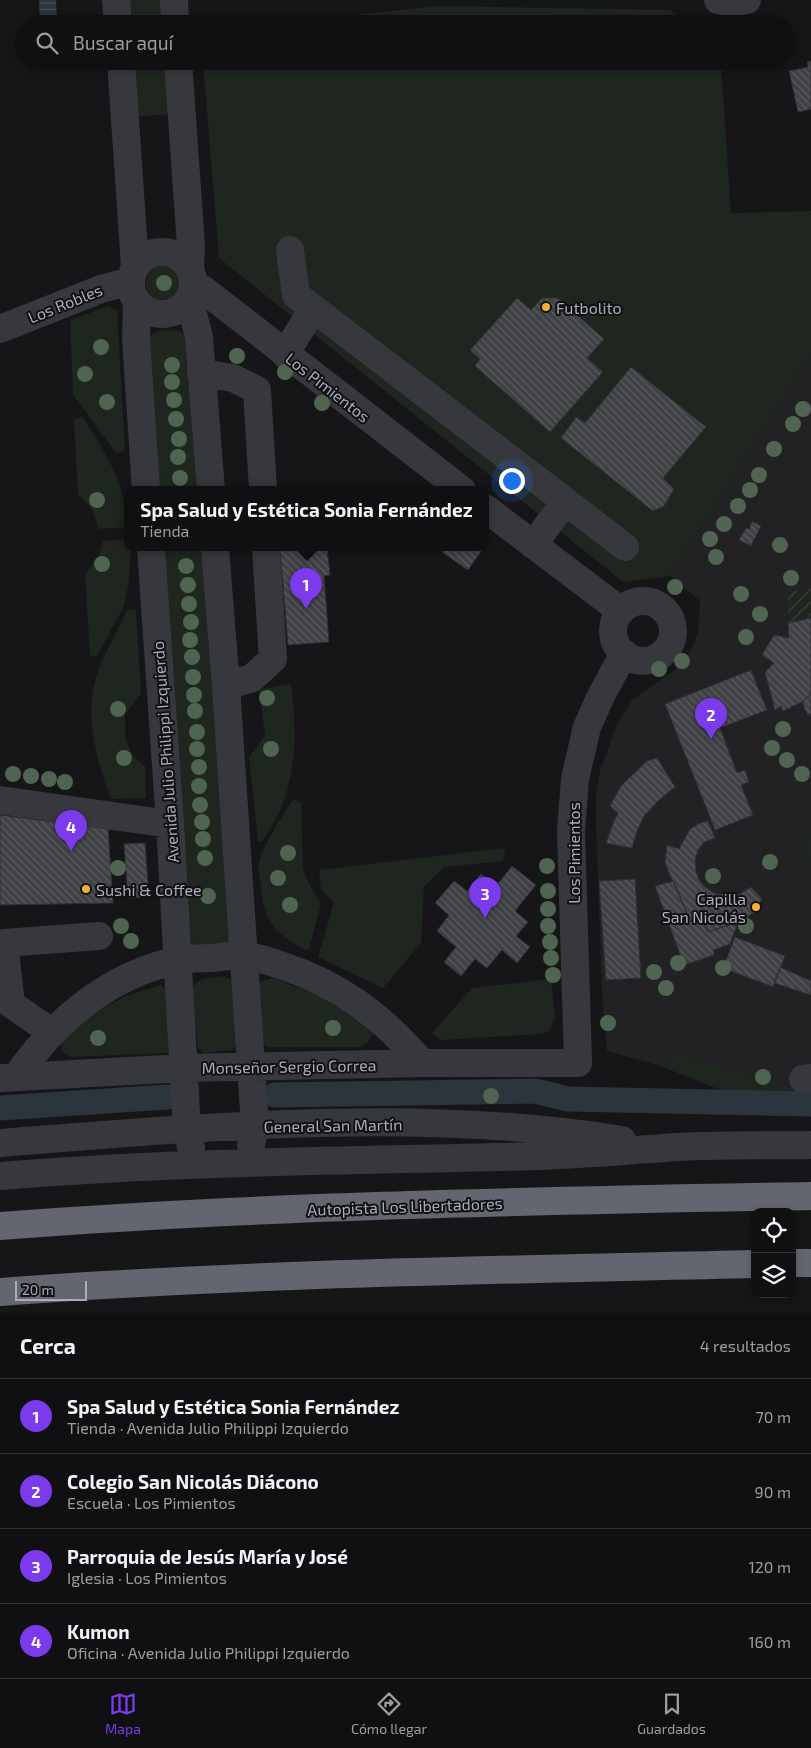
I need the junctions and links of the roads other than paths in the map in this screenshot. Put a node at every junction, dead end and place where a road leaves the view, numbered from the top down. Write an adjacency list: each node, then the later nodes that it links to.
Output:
1 (116, 0): 5 (street)
2 (174, 0): 6 (street)
3 (718, 0): 4 (street)
4 (746, 0)
5 (117, 15)
6 (175, 15)
7 (121, 70): 10 (street)
8 (179, 70): 11 (street)
9 (290, 250): 12 (street)
10 (134, 283): 11 (street); 11 (street); 13 (street, Los Robles); 16 (street)
11 (191, 284): 14 (street, Los Pimientos); 15 (street)
12 (313, 309): 14 (street); 20 (street)
13 (0, 329)
14 (285, 354): 19 (street, Los Pimientos)
15 (201, 372): 17 (street); 18 (street)
16 (146, 486)
17 (210, 486)
18 (263, 486)
19 (457, 486)
20 (565, 502): 22 (street); 23 (street)
21 (489, 511): 22 (street)
22 (532, 545): 27 (street)
23 (625, 548)
24 (150, 551): 31 (street, Avenida Julio Philippi Izquierdo)
25 (215, 551): 29 (street)
26 (266, 551): 29 (street)
27 (620, 611): 28 (street); 28 (street)
28 (624, 653): 38 (street, Los Pimientos)
29 (226, 686): 34 (street)
30 (0, 800): 31 (street)
31 (170, 824): 35 (street, Avenida Julio Philippi Izquierdo)
32 (99, 936): 33 (street)
33 (2, 942): 36 (street)
34 (244, 956): 35 (street); 37 (street); 39 (street)
35 (178, 960): 36 (street); 40 (street, Avenida Julio Philippi Izquierdo)
36 (51, 1032): 41 (street)
37 (422, 1063): 38 (street, Monseñor Sergio Correa); 39 (street, Monseñor Sergio Correa)
38 (578, 1064)
39 (251, 1066): 40 (street, Monseñor Sergio Correa); 42 (street)
40 (184, 1068): 41 (street, Monseñor Sergio Correa); 43 (street, Avenida Julio Philippi Izquierdo)
41 (8, 1078)
42 (255, 1126): 43 (street, General San Martín); 46 (street, General San Martín); 47 (street)
43 (186, 1130): 44 (street, General San Martín); 48 (street, Avenida Julio Philippi Izquierdo)
44 (0, 1143)
45 (811, 1145): 46 (street, General San Martín)
46 (665, 1148): 47 (street, General San Martín)
47 (248, 1162): 48 (street, General San Martín)
48 (196, 1164): 49 (street, General San Martín)
49 (0, 1176)
50 (811, 1196): 51 (highway, Autopista Los Libertadores)
51 (0, 1226)
52 (796, 1263): 53 (highway)
53 (811, 1263)
54 (751, 1264): 55 (highway)
55 (0, 1292)

